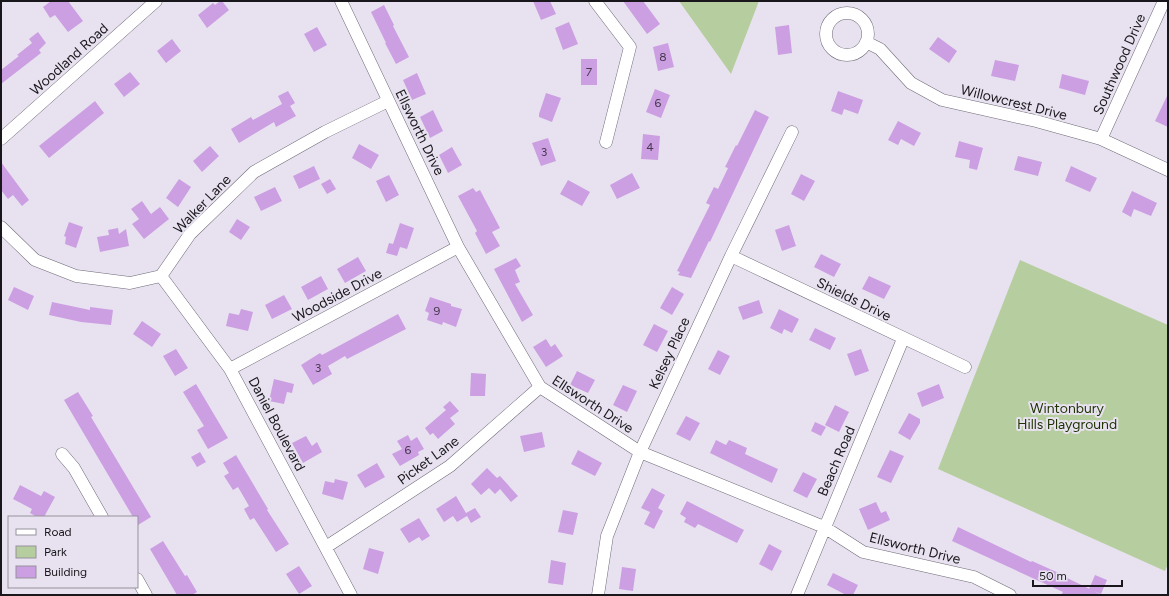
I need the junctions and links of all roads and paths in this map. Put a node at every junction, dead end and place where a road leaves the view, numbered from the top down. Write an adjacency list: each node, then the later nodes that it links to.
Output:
1 (156, 1): 8 (street, Woodland Road)
2 (340, 1): 6 (street, Ellsworth Drive)
3 (595, 1): 10 (street)
4 (1164, 1): 9 (street, Southwood Drive)
5 (866, 42): 9 (street, Willowcrest Drive)
6 (388, 101): 13 (street, Ellsworth Drive); 15 (street, Walker Lane)
7 (792, 132): 14 (street, Kelsey Place)
8 (1, 139)
9 (1101, 139): 11 (street, Willowcrest Drive)
10 (606, 142)
11 (1168, 170)
12 (1, 227): 15 (street)
13 (458, 247): 18 (street, Woodside Drive); 19 (street, Ellsworth Drive)
14 (731, 256): 16 (street, Shields Drive); 20 (street, Kelsey Place)
15 (161, 276): 18 (street, Daniel Boulevard)
16 (903, 339): 17 (street, Shields Drive); 23 (street, Beach Road)
17 (965, 367)
18 (230, 370): 24 (street, Daniel Boulevard)
19 (540, 387): 20 (street, Ellsworth Drive); 24 (street, Picket Lane)
20 (640, 452): 23 (street, Ellsworth Drive); 28 (street, Kelsey Place)
21 (62, 454): 22 (street)
22 (101, 516)
23 (824, 528): 29 (street, Beach Road); 30 (street, Ellsworth Drive)
24 (326, 547): 27 (street, Daniel Boulevard)
25 (138, 581): 26 (street)
26 (146, 595)
27 (351, 595)
28 (598, 595)
29 (797, 595)
30 (1010, 595)

